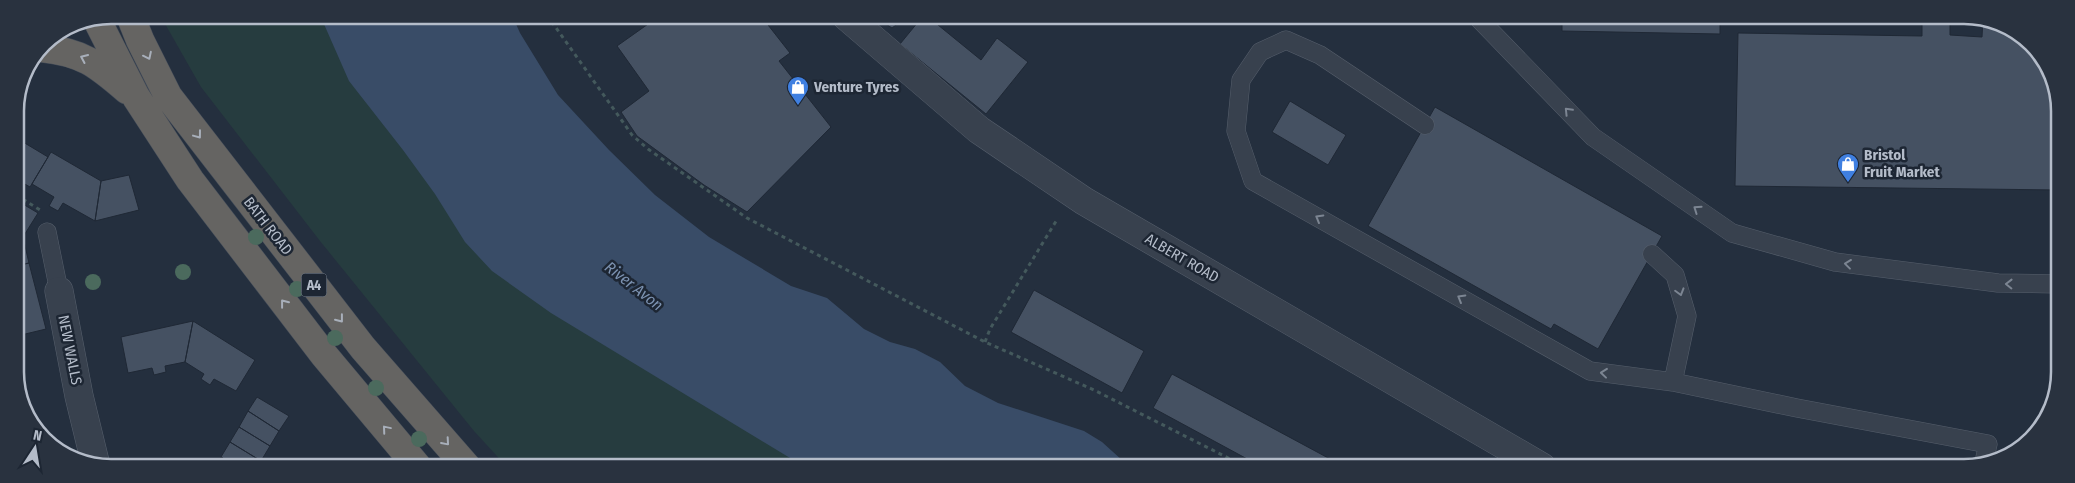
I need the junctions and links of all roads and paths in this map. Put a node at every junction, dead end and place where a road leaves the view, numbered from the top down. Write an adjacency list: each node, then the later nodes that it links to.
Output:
1 (99, 24): 7 (highway, A4)
2 (134, 24): 19 (highway, BATH ROAD / A4, one-way to 19)
3 (553, 24): 14 (path)
4 (855, 24): 9 (street, ALBERT ROAD)
5 (1484, 24): 12 (lane, one-way to 5)
6 (50, 49): 7 (highway, one-way to 6)
7 (136, 98): 18 (highway, A4, one-way to 7)
8 (1425, 125): 15 (lane, one-way to 8)
9 (1071, 192): 14 (path); 21 (street, ALBERT ROAD)
10 (47, 232): 13 (lane, NEW WALLS)
11 (1652, 254): 15 (lane, one-way to 15)
12 (2051, 284)
13 (59, 291): 17 (street, NEW WALLS)
14 (985, 342): 20 (path)
15 (1673, 382): 16 (lane)
16 (1985, 456)
17 (94, 458)
18 (411, 459)
19 (461, 459)
20 (1230, 459)
21 (1527, 459)

